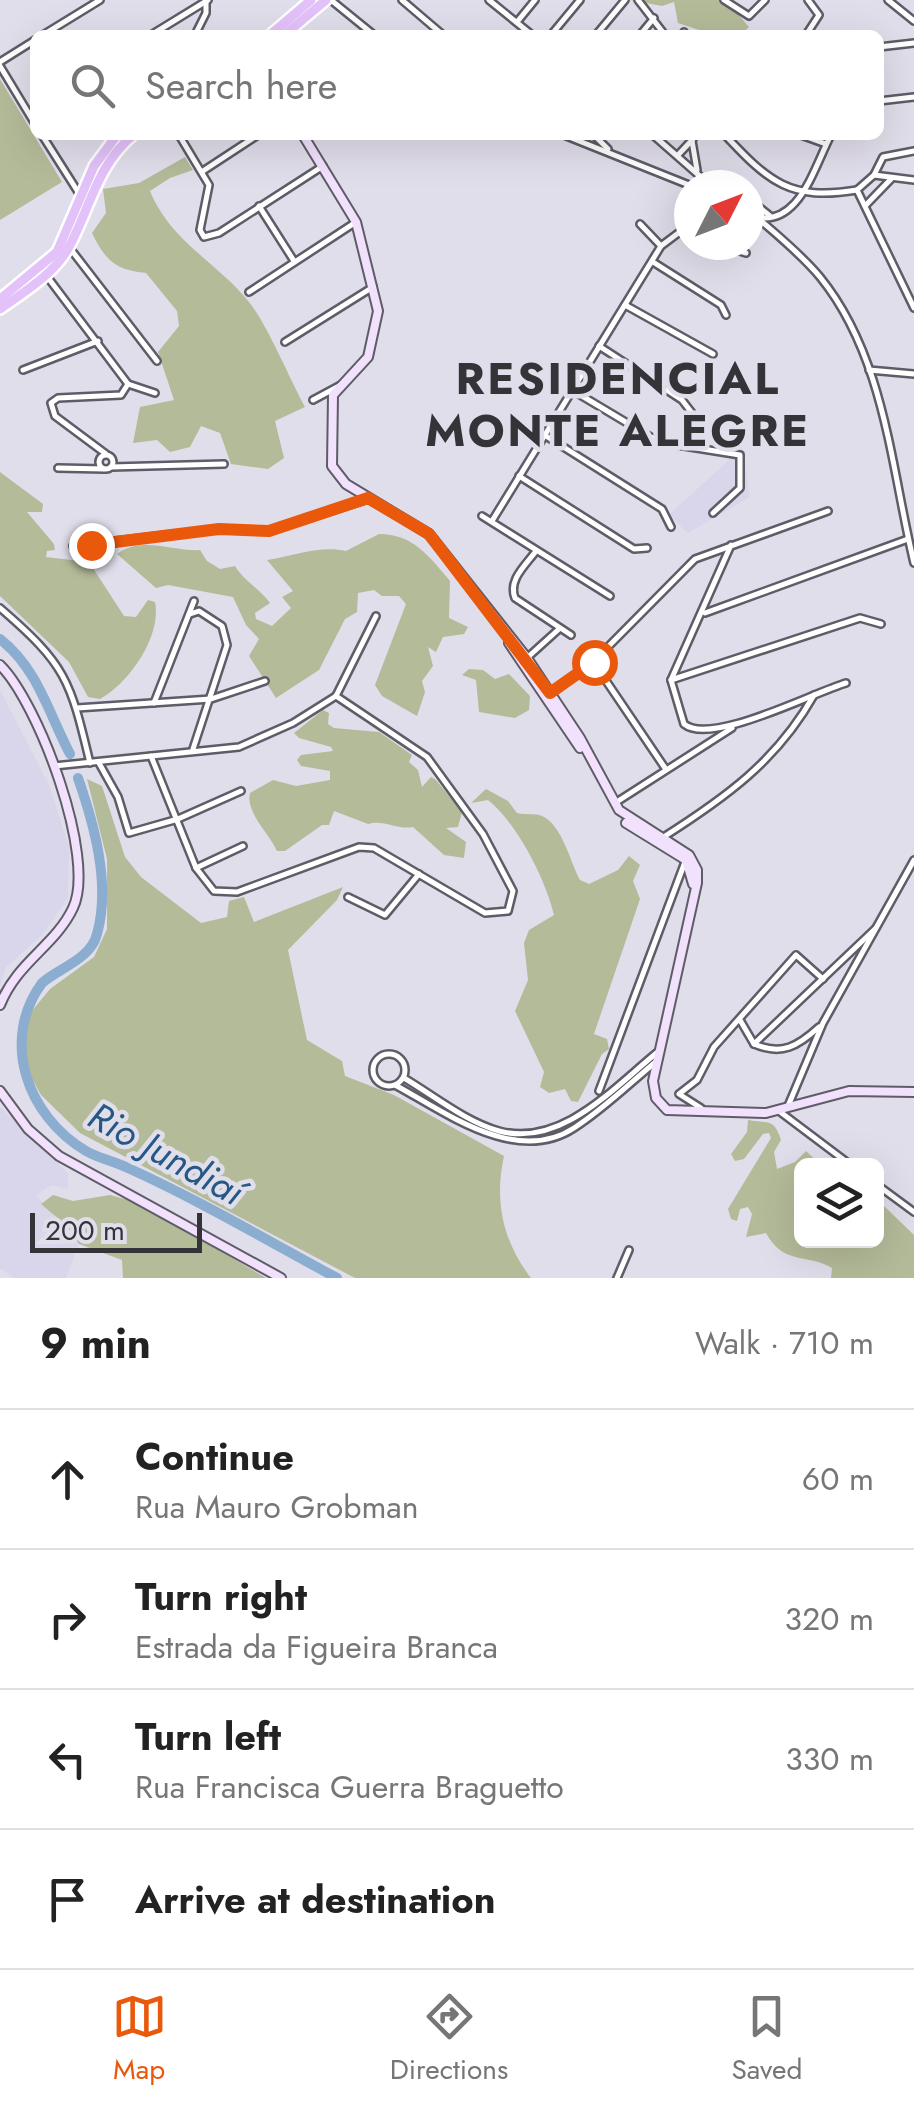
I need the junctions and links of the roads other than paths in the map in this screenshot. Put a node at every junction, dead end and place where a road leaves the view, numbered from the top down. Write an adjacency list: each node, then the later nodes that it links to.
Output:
1 (100, 0): 20 (street)
2 (207, 0): 15 (street); 19 (street)
3 (311, 0): 23 (main road)
4 (329, 0): 24 (main road); 25 (street)
5 (402, 0): 26 (street)
6 (491, 0): 18 (street)
7 (535, 0): 18 (street)
8 (580, 0): 28 (street)
9 (625, 0): 29 (street)
10 (638, 0): 16 (street)
11 (724, 0): 12 (street)
12 (766, 0)
13 (808, 0): 32 (street)
14 (888, 0): 17 (street)
15 (186, 14): 19 (street); 21 (street)
16 (654, 18): 30 (street); 31 (street)
17 (914, 21)
18 (517, 22): 27 (street)
19 (199, 27): 22 (street)
20 (52, 30)
21 (159, 30)
22 (198, 30)
23 (281, 30)
24 (283, 30)
25 (368, 30)
26 (438, 30)
27 (526, 30)
28 (554, 30)
29 (600, 30)
30 (644, 30)
31 (662, 30)
32 (809, 30)
33 (914, 42): 35 (street)
34 (30, 43): 36 (street)
35 (884, 46)
36 (0, 64): 40 (street)
37 (914, 97): 38 (street)
38 (884, 100)
39 (30, 108): 40 (street)
40 (27, 110): 41 (street)
41 (30, 115)
42 (45, 140): 73 (street)
43 (113, 140): 73 (main road)
44 (129, 140): 73 (main road)
45 (182, 140): 66 (street)
46 (250, 140): 66 (street)
47 (306, 140): 63 (main road)
48 (579, 140): 56 (street)
49 (599, 140): 59 (street)
50 (659, 140): 61 (street)
51 (690, 140): 61 (street)
52 (693, 140): 65 (street)
53 (730, 140): 72 (street)
54 (814, 140): 57 (street)
55 (828, 140): 57 (street)
56 (582, 141): 59 (street)
57 (826, 144): 72 (street)
58 (878, 149): 62 (street)
59 (610, 152): 69 (street)
60 (914, 152): 62 (street)
61 (678, 156): 64 (street)
62 (884, 157): 67 (street)
63 (323, 166): 74 (street); 79 (main road)
64 (696, 170)
65 (698, 170)
66 (203, 171): 74 (street)
67 (874, 175): 68 (street); 71 (street)
68 (892, 178): 70 (street); 75 (street)
69 (674, 179)
70 (914, 180)
71 (857, 190): 72 (street); 75 (street)
72 (802, 194): 77 (street)
73 (84, 199): 84 (main road); 90 (main road)
74 (258, 206): 85 (street)
75 (865, 206): 92 (street)
76 (764, 211): 77 (street)
77 (770, 216): 78 (street)
78 (764, 217)
79 (356, 222): 85 (street); 88 (main road)
80 (640, 224): 83 (street)
81 (764, 224): 101 (street)
82 (674, 236): 83 (street)
83 (661, 246): 86 (street)
84 (70, 247): 87 (main road); 99 (street)
85 (294, 261): 89 (street)
86 (652, 262): 91 (street); 94 (street)
87 (46, 275): 93 (main road); 95 (street)
88 (375, 285): 96 (street); 104 (main road)
89 (248, 292)
90 (0, 299)
91 (625, 304): 97 (street); 98 (street)
92 (914, 308)
93 (0, 309)
94 (726, 315)
95 (98, 342): 100 (street); 103 (street)
96 (285, 342)
97 (599, 346): 105 (street); 108 (street)
98 (713, 354)
99 (158, 361)
100 (23, 370)
101 (869, 370): 102 (street); 124 (street)
102 (914, 374)
103 (128, 384): 106 (street); 110 (street)
104 (340, 385): 107 (street); 118 (main road)
105 (572, 390): 109 (street); 120 (street)
106 (155, 392)
107 (313, 400)
108 (692, 413)
109 (546, 435): 117 (street); 123 (street)
110 (92, 444): 111 (street); 112 (street)
111 (106, 454): 112 (street); 115 (street)
112 (99, 460): 115 (street); 116 (street)
113 (224, 464): 115 (street)
114 (58, 468): 116 (street)
115 (107, 468): 116 (street)
116 (89, 469)
117 (519, 476): 122 (street); 127 (street)
118 (368, 498): 126 (street); 141 (main road)
119 (828, 511): 125 (street)
120 (713, 513)
121 (482, 516): 122 (street)
122 (492, 521): 128 (street)
123 (671, 527)
124 (908, 539): 129 (street); 134 (street)
125 (730, 545): 132 (street); 142 (street)
126 (73, 546)
127 (647, 548)
128 (536, 550): 130 (street); 139 (street)
129 (914, 563)
130 (610, 596)
131 (194, 601): 135 (street)
132 (708, 602): 134 (street); 136 (street)
133 (0, 608): 152 (street)
134 (721, 608): 136 (street)
135 (190, 614): 150 (street); 151 (street)
136 (703, 614): 144 (street)
137 (376, 616): 149 (street)
138 (881, 624): 144 (street)
139 (560, 629): 140 (street); 141 (street)
140 (571, 636)
141 (525, 661): 148 (main road)
142 (594, 662): 148 (street); 158 (street)
143 (0, 665): 157 (main road)
144 (671, 680): 153 (street)
145 (266, 681): 150 (street)
146 (846, 683): 147 (street)
147 (815, 693): 153 (street); 162 (street)
148 (548, 695): 160 (main road); 164 (main road)
149 (336, 696): 154 (street); 167 (street)
150 (211, 699): 151 (street); 154 (street)
151 (154, 703): 152 (street)
152 (77, 708): 156 (street)
153 (734, 726): 158 (street)
154 (192, 750): 155 (street)
155 (151, 756): 156 (street); 161 (street)
156 (95, 763): 157 (street); 161 (street)
157 (53, 766): 171 (main road)
158 (665, 768): 160 (street)
159 (240, 791): 161 (street)
160 (614, 804): 162 (main road)
161 (178, 819): 166 (street)
162 (662, 838): 164 (main road)
163 (243, 846): 166 (street)
164 (688, 858): 175 (main road); 179 (street)
165 (914, 860): 169 (street)
166 (196, 868): 167 (street)
167 (419, 874): 168 (street)
168 (348, 897)
169 (881, 923): 170 (street); 173 (street)
170 (823, 979): 172 (street); 174 (street)
171 (0, 1005)
172 (740, 1020): 174 (street); 182 (street)
173 (824, 1023): 174 (street); 181 (street)
174 (754, 1044)
175 (659, 1056): 182 (main road); 183 (street); 183 (street)
176 (404, 1078): 177 (street); 177 (street); 183 (street)
177 (395, 1086): 183 (street)
178 (0, 1090): 188 (main road)
179 (600, 1091)
180 (914, 1092): 181 (main road)
181 (783, 1110): 182 (main road); 184 (street)
182 (709, 1112)
183 (540, 1134)
184 (842, 1158)
185 (884, 1190): 186 (street)
186 (914, 1212)
187 (629, 1250): 189 (street)
188 (281, 1278)
189 (616, 1278)

